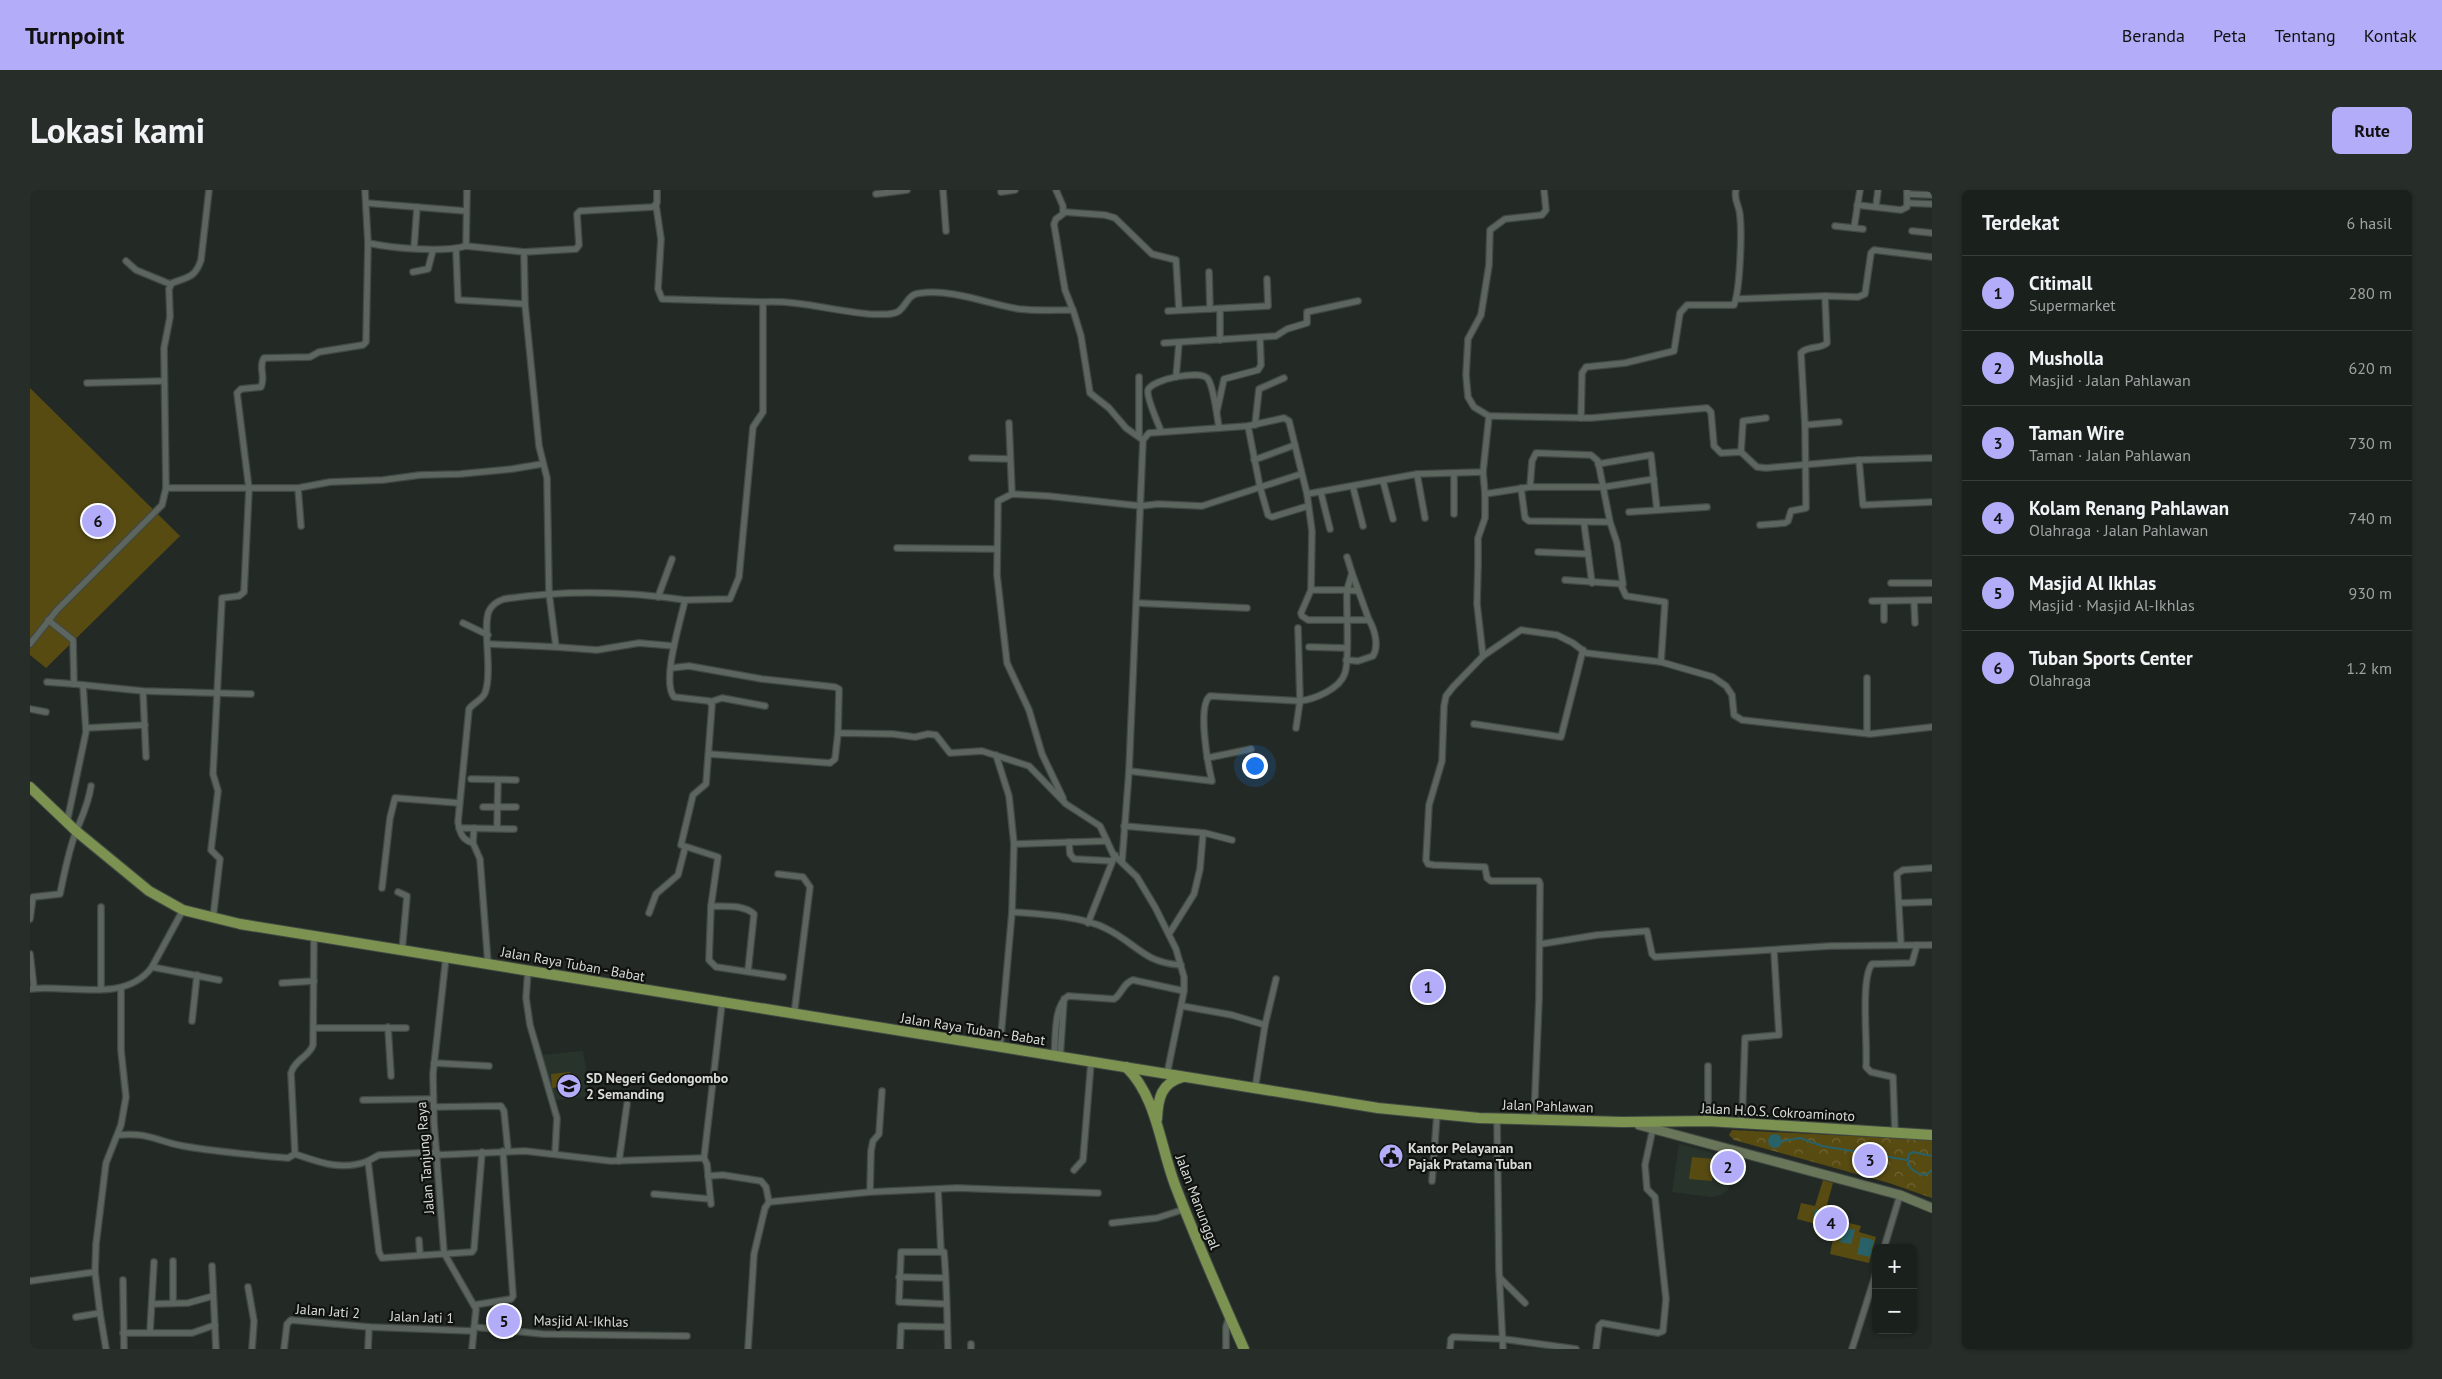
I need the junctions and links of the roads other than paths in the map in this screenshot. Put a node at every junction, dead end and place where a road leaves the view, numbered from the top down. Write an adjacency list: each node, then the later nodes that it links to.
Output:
1 (209, 190): 44 (street)
2 (365, 190): 17 (street)
3 (467, 190): 24 (street)
4 (657, 190): 20 (street)
5 (907, 190): 15 (street)
6 (942, 190): 30 (street)
7 (1015, 190): 13 (street)
8 (1056, 190): 25 (street)
9 (1544, 190): 65 (street)
10 (1736, 190): 46 (street)
11 (1860, 190): 21 (street)
12 (1878, 190): 22 (street)
13 (1001, 192)
14 (1907, 192): 16 (street); 18 (street)
15 (876, 194)
16 (1932, 195)
17 (366, 203): 23 (street); 32 (street)
18 (1907, 203): 19 (street); 22 (street)
19 (1932, 204)
20 (656, 205): 38 (street); 48 (street)
21 (1858, 205): 22 (street); 27 (street)
22 (1876, 206)
23 (417, 207): 24 (street); 34 (street)
24 (466, 212): 33 (street)
25 (1064, 212): 52 (street); 54 (street)
26 (1835, 226): 27 (street)
27 (1854, 228): 28 (street)
28 (1863, 230)
29 (1912, 230): 31 (street)
30 (946, 231)
31 (1932, 233)
32 (368, 243): 34 (street); 98 (street)
33 (466, 246): 35 (street); 38 (street)
34 (414, 248): 36 (street)
35 (456, 249): 36 (street); 49 (street)
36 (433, 250): 41 (street)
37 (1932, 250): 39 (street)
38 (524, 252): 49 (street)
39 (1932, 257): 45 (street)
40 (126, 261): 44 (street)
41 (413, 272)
42 (1209, 272): 50 (street)
43 (1267, 279): 51 (street)
44 (170, 284): 62 (street)
45 (1825, 296): 46 (street); 70 (street)
46 (1736, 299): 66 (street)
47 (1358, 301): 55 (street)
48 (763, 302): 52 (street); 135 (street)
49 (525, 304): 82 (street)
50 (1210, 309): 51 (street); 54 (street)
51 (1220, 309): 56 (street)
52 (1073, 310): 74 (street)
53 (1168, 310): 54 (street)
54 (1179, 310)
55 (1260, 338): 56 (street); 64 (street)
56 (1220, 340): 58 (street)
57 (1164, 343): 58 (street)
58 (1179, 343): 60 (street)
59 (1139, 377): 74 (street)
60 (1176, 377): 64 (street); 73 (street)
61 (1284, 378): 71 (street)
62 (164, 381): 63 (street); 95 (street)
63 (87, 383)
64 (1216, 413): 72 (street)
65 (1489, 416): 66 (street); 85 (street)
66 (1581, 418): 76 (street)
67 (1766, 418): 76 (street)
68 (1839, 422): 70 (street)
69 (1009, 423): 79 (street)
70 (1805, 425): 84 (street)
71 (1252, 426): 72 (street); 75 (street); 80 (street)
72 (1219, 428): 73 (street)
73 (1161, 431): 74 (street)
74 (1141, 438): 104 (street)
75 (1295, 445): 80 (street); 87 (street)
76 (1741, 452): 84 (street)
77 (972, 458): 79 (street)
78 (1932, 458): 81 (street)
79 (1010, 459): 100 (street)
80 (1254, 460): 91 (street)
81 (1860, 460): 84 (street); 103 (street)
82 (542, 464): 96 (street); 133 (street)
83 (1598, 464): 89 (street); 93 (street); 94 (street)
84 (1804, 466): 116 (street)
85 (1483, 472): 86 (street); 102 (street)
86 (1454, 473): 88 (street); 109 (street)
87 (1301, 474): 91 (street); 101 (street)
88 (1417, 474): 90 (street); 110 (street)
89 (1654, 479): 94 (street); 107 (street)
90 (1383, 481): 92 (street); 111 (street)
91 (1260, 487): 104 (street); 105 (street)
92 (1353, 487): 99 (street); 115 (street)
93 (1530, 487): 94 (street); 97 (street)
94 (1604, 487): 112 (street)
95 (166, 488): 98 (street); 142 (street)
96 (298, 488): 98 (street); 114 (street)
97 (1521, 488): 102 (street); 113 (street)
98 (249, 489): 166 (street)
99 (1321, 493): 101 (street); 117 (street)
100 (1012, 494): 104 (street); 119 (street)
101 (1307, 494): 105 (street)
102 (1486, 494): 157 (street)
103 (1932, 502)
104 (1141, 506): 140 (street)
105 (1308, 506): 130 (street)
106 (1707, 507): 107 (street)
107 (1657, 510): 108 (street)
108 (1629, 512)
109 (1454, 514)
110 (1425, 518)
111 (1393, 520)
112 (1610, 522): 113 (street); 129 (street)
113 (1584, 523): 121 (street)
114 (302, 526)
115 (1363, 526)
116 (1760, 526)
117 (1330, 529)
118 (897, 548): 119 (street)
119 (996, 549): 192 (street)
120 (1538, 552): 121 (street)
121 (1588, 554): 126 (street)
122 (1347, 557): 124 (street)
123 (672, 559): 134 (street)
124 (1352, 573): 131 (street); 132 (street)
125 (1565, 580): 126 (street)
126 (1592, 583): 129 (street)
127 (1891, 583): 128 (street)
128 (1932, 583)
129 (1621, 584): 159 (street)
130 (1311, 590): 131 (street); 145 (street)
131 (1347, 590): 132 (street); 145 (street)
132 (1358, 591): 143 (street)
133 (549, 592): 134 (street); 149 (street); 153 (street)
134 (658, 598): 135 (street)
135 (685, 600): 152 (street)
136 (1932, 600): 139 (street)
137 (1872, 601): 138 (street)
138 (1884, 601): 139 (street); 144 (street)
139 (1914, 601): 147 (street)
140 (1137, 603): 141 (street); 185 (street)
141 (1247, 608)
142 (48, 620): 150 (street); 163 (street)
143 (1369, 620): 145 (street); 158 (street)
144 (1884, 620)
145 (1346, 621): 155 (street)
146 (463, 623): 149 (street)
147 (1915, 623)
148 (1298, 628): 168 (street)
149 (488, 634): 151 (street)
150 (30, 644)
151 (489, 644): 153 (street); 191 (street)
152 (674, 646): 153 (street); 160 (street)
153 (556, 647)
154 (1309, 647): 155 (street)
155 (1346, 648): 158 (street)
156 (1583, 650): 157 (street); 159 (street); 173 (street)
157 (1483, 656): 228 (street)
158 (1346, 660): 168 (street)
159 (1661, 662): 179 (street)
160 (671, 668): 169 (street); 178 (street)
161 (1867, 678): 179 (street)
162 (47, 682): 163 (street)
163 (74, 684): 164 (street)
164 (83, 685): 165 (street); 176 (street)
165 (143, 691): 166 (street); 174 (street)
166 (216, 694): 167 (street); 223 (street)
167 (251, 694)
168 (1300, 701): 177 (street); 184 (street)
169 (710, 702): 170 (street); 181 (street)
170 (765, 706)
171 (30, 708): 172 (street)
172 (46, 712)
173 (1474, 724)
174 (145, 725): 176 (street); 183 (street)
175 (1932, 727): 179 (street)
176 (86, 728): 196 (street)
177 (1296, 728)
178 (838, 733): 181 (street); 182 (street)
179 (1867, 734)
180 (1251, 749): 184 (street)
181 (710, 754): 209 (street)
182 (996, 755): 192 (street); 208 (street)
183 (146, 758)
184 (1207, 758): 185 (street)
185 (1130, 771): 197 (street)
186 (471, 779): 187 (street)
187 (498, 780): 188 (street); 194 (street)
188 (516, 780)
189 (91, 786): 202 (street)
190 (30, 787): 196 (highway, Jalan Raya Tuban - Babat)
191 (459, 802): 198 (street); 214 (street)
192 (1066, 804): 205 (street)
193 (483, 807): 194 (street)
194 (498, 807): 195 (street); 200 (street)
195 (516, 807)
196 (67, 822): 202 (highway, Jalan Raya Tuban - Babat)
197 (1124, 826): 203 (street); 211 (street)
198 (459, 828): 199 (street); 207 (street)
199 (474, 828): 200 (street); 207 (street)
200 (497, 828): 201 (street)
201 (514, 829)
202 (76, 831): 220 (highway, Jalan Raya Tuban - Babat); 224 (street)
203 (1203, 834): 204 (street); 226 (street)
204 (1232, 840)
205 (1107, 841): 206 (street); 210 (street)
206 (1069, 842): 208 (street); 210 (street)
207 (473, 843): 236 (street)
208 (1014, 844): 221 (street)
209 (685, 848): 218 (street); 222 (street)
210 (1114, 858): 211 (street); 225 (street)
211 (1122, 862): 226 (street)
212 (1932, 868): 217 (street)
213 (778, 874): 253 (street)
214 (382, 888)
215 (398, 892): 232 (street)
216 (1932, 902): 217 (street)
217 (1899, 904): 229 (street)
218 (711, 906): 240 (street); 240 (street)
219 (101, 907): 249 (street)
220 (183, 910): 223 (highway, Jalan Raya Tuban - Babat); 238 (street)
221 (1012, 912): 225 (street); 259 (street)
222 (649, 913)
223 (213, 918): 227 (highway, Jalan Raya Tuban - Babat)
224 (30, 919)
225 (1088, 923): 237 (street)
226 (1169, 934): 237 (street)
227 (314, 936): 232 (highway, Jalan Raya Tuban - Babat); 245 (street)
228 (1541, 944): 233 (street); 278 (street)
229 (1901, 945): 230 (street); 233 (street)
230 (1918, 945): 231 (street); 284 (street)
231 (1932, 945)
232 (402, 951): 235 (highway, Jalan Raya Tuban - Babat)
233 (1774, 951): 281 (street)
234 (30, 954): 248 (street)
235 (446, 958): 236 (highway, Jalan Raya Tuban - Babat); 262 (street, Jalan Tanjung Raya)
236 (488, 964): 239 (highway, Jalan Raya Tuban - Babat)
237 (1181, 965): 250 (street)
238 (152, 967): 241 (street); 247 (street)
239 (528, 970): 251 (highway, Jalan Raya Tuban - Babat); 291 (street)
240 (748, 971): 242 (street)
241 (197, 975): 244 (street); 254 (street)
242 (783, 977)
243 (1276, 979): 255 (street)
244 (220, 980)
245 (314, 981): 246 (street); 256 (street)
246 (282, 983)
247 (121, 988): 249 (street); 285 (street)
248 (32, 989): 249 (street)
249 (101, 989)
250 (1184, 990): 252 (street); 260 (street)
251 (722, 1003): 253 (highway, Jalan Raya Tuban - Babat); 292 (street)
252 (1182, 1006): 255 (street); 267 (street)
253 (794, 1015): 259 (highway, Jalan Raya Tuban - Babat)
254 (192, 1021)
255 (1265, 1024): 270 (street)
256 (314, 1028): 257 (street); 289 (street)
257 (388, 1028): 258 (street); 268 (street)
258 (406, 1028)
259 (1000, 1047): 260 (highway, Jalan Raya Tuban - Babat)
260 (1057, 1057): 261 (highway, Jalan Raya Tuban - Babat)
261 (1091, 1062): 265 (highway, Jalan Raya Tuban - Babat); 295 (street)
262 (434, 1063): 263 (street); 272 (street, Jalan Tanjung Raya)
263 (489, 1066)
264 (1708, 1066): 279 (street)
265 (1126, 1067): 266 (highway, Jalan Raya Tuban - Babat); 283 (highway, Jalan Manunggal)
266 (1154, 1072): 267 (highway, Jalan Pahlawan)
267 (1166, 1074): 269 (highway, Jalan Pahlawan)
268 (391, 1076)
269 (1184, 1077): 270 (highway, Jalan Pahlawan); 283 (highway)
270 (1255, 1089): 276 (highway, Jalan Pahlawan)
271 (882, 1090): 299 (street)
272 (433, 1099): 273 (street); 275 (street, Jalan Tanjung Raya)
273 (363, 1100)
274 (628, 1104): 294 (street)
275 (434, 1107): 287 (street); 290 (street, Jalan Tanjung Raya)
276 (1437, 1114): 277 (highway, Jalan Pahlawan); 297 (street)
277 (1497, 1118): 278 (highway, Jalan Pahlawan); 318 (street)
278 (1534, 1119): 280 (highway, Jalan Pahlawan)
279 (1708, 1121): 280 (highway, Jalan H.O.S. Cokroaminoto); 281 (highway, Jalan H.O.S. Cokroaminoto)
280 (1622, 1122): 282 (main road, Jalan Pahlawan)
281 (1742, 1122): 284 (highway, Jalan H.O.S. Cokroaminoto)
282 (1653, 1128): 302 (main road, Jalan Pahlawan); 355 (street)
283 (1158, 1129): 305 (highway, Jalan Manunggal)
284 (1895, 1132): 286 (highway, Jalan H.O.S. Cokroaminoto)
285 (118, 1135): 289 (street); 315 (street)
286 (1932, 1135)
287 (506, 1151): 288 (street); 291 (street); 328 (street)
288 (482, 1152): 290 (street); 310 (street)
289 (295, 1154): 293 (street)
290 (437, 1154): 293 (street); 310 (street, Jalan Tanjung Raya)
291 (555, 1154): 294 (street)
292 (704, 1158): 294 (street); 296 (street)
293 (368, 1161): 311 (street)
294 (619, 1161)
295 (1074, 1170)
296 (708, 1176): 301 (street); 303 (street)
297 (1432, 1181)
298 (938, 1189): 299 (street); 300 (street); 309 (street)
299 (870, 1192): 303 (street)
300 (1098, 1193)
301 (654, 1194)
302 (1900, 1194): 304 (main road, Jalan Pahlawan); 308 (street)
303 (769, 1202): 347 (street)
304 (1932, 1208)
305 (1185, 1209): 306 (street); 330 (highway, Jalan Manunggal)
306 (1112, 1223)
307 (419, 1240): 311 (street)
308 (1885, 1244)
309 (941, 1252): 316 (street); 317 (street)
310 (444, 1253): 311 (street); 328 (street, Jalan Tanjung Raya)
311 (420, 1255)
312 (173, 1261): 324 (street)
313 (154, 1262): 326 (street)
314 (212, 1266): 323 (street)
315 (96, 1272): 320 (street); 329 (street)
316 (898, 1277): 317 (street); 327 (street)
317 (945, 1278): 327 (street)
318 (1500, 1278): 325 (street); 339 (street)
319 (123, 1280): 337 (street)
320 (30, 1281)
321 (1872, 1286): 356 (street)
322 (248, 1287): 343 (street)
323 (213, 1296): 324 (street); 332 (street)
324 (173, 1303): 326 (street)
325 (1526, 1303)
326 (153, 1304): 336 (street)
327 (946, 1304): 334 (street)
328 (474, 1305): 335 (street, Jalan Tanjung Raya)
329 (100, 1313): 331 (street); 340 (street)
330 (1230, 1315): 350 (street); 351 (highway, Jalan Manunggal)
331 (76, 1317)
332 (215, 1325): 336 (street); 342 (street)
333 (369, 1327): 335 (street, Jalan Jati 1); 344 (street, Jalan Jati 2); 345 (street)
334 (947, 1327): 348 (street); 349 (street)
335 (474, 1329): 338 (street, Masjid Al-Ikhlas); 346 (street, Jalan Tanjung Raya)
336 (150, 1332): 337 (street)
337 (124, 1333): 341 (street)
338 (687, 1336)
339 (1503, 1339): 352 (street); 353 (street); 354 (street)
340 (106, 1349)
341 (124, 1349)
342 (216, 1349)
343 (252, 1349)
344 (284, 1349)
345 (368, 1349)
346 (472, 1349)
347 (748, 1349)
348 (900, 1349)
349 (948, 1349)
350 (1226, 1349)
351 (1244, 1349)
352 (1450, 1349)
353 (1503, 1349)
354 (1576, 1349)
355 (1596, 1349)
356 (1852, 1349)

